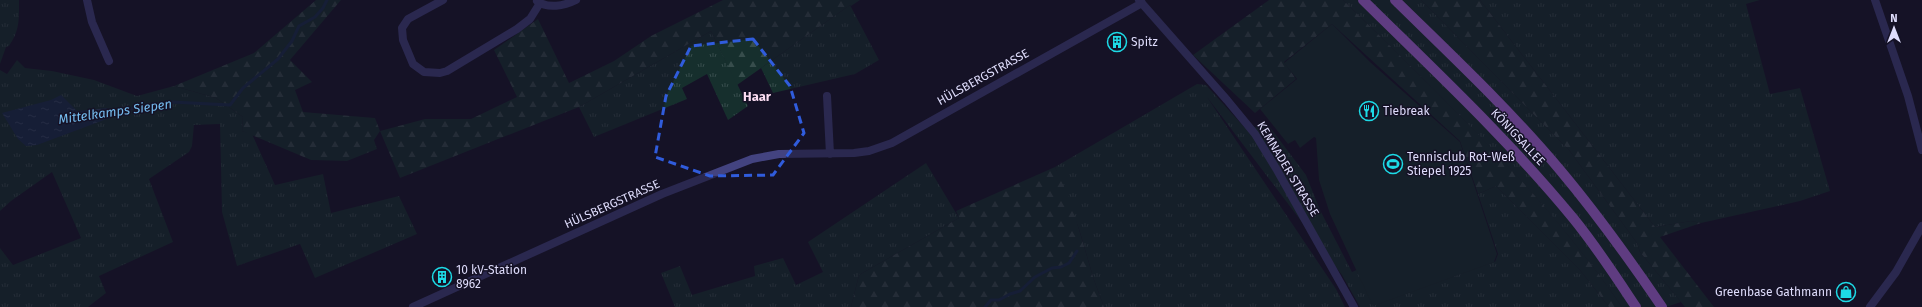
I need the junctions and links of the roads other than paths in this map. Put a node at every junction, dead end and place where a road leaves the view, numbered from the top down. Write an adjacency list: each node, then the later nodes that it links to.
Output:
1 (87, 0): 9 (street)
2 (443, 0): 8 (street)
3 (576, 0): 8 (street)
4 (1363, 0): 16 (main road, KÖNIGSALLEE)
5 (1395, 0): 17 (main road, KÖNIGSALLEE)
6 (1875, 0): 11 (street)
7 (1141, 1): 12 (street, HÜLSBERGSTRASSE); 15 (street, KEMNADER STRASSE)
8 (538, 2)
9 (109, 61)
10 (827, 96): 12 (street)
11 (1922, 150)
12 (830, 154): 14 (street, HÜLSBERGSTRASSE)
13 (1922, 226): 18 (street)
14 (413, 307)
15 (1354, 307)
16 (1636, 307)
17 (1662, 307)
18 (1870, 307)

